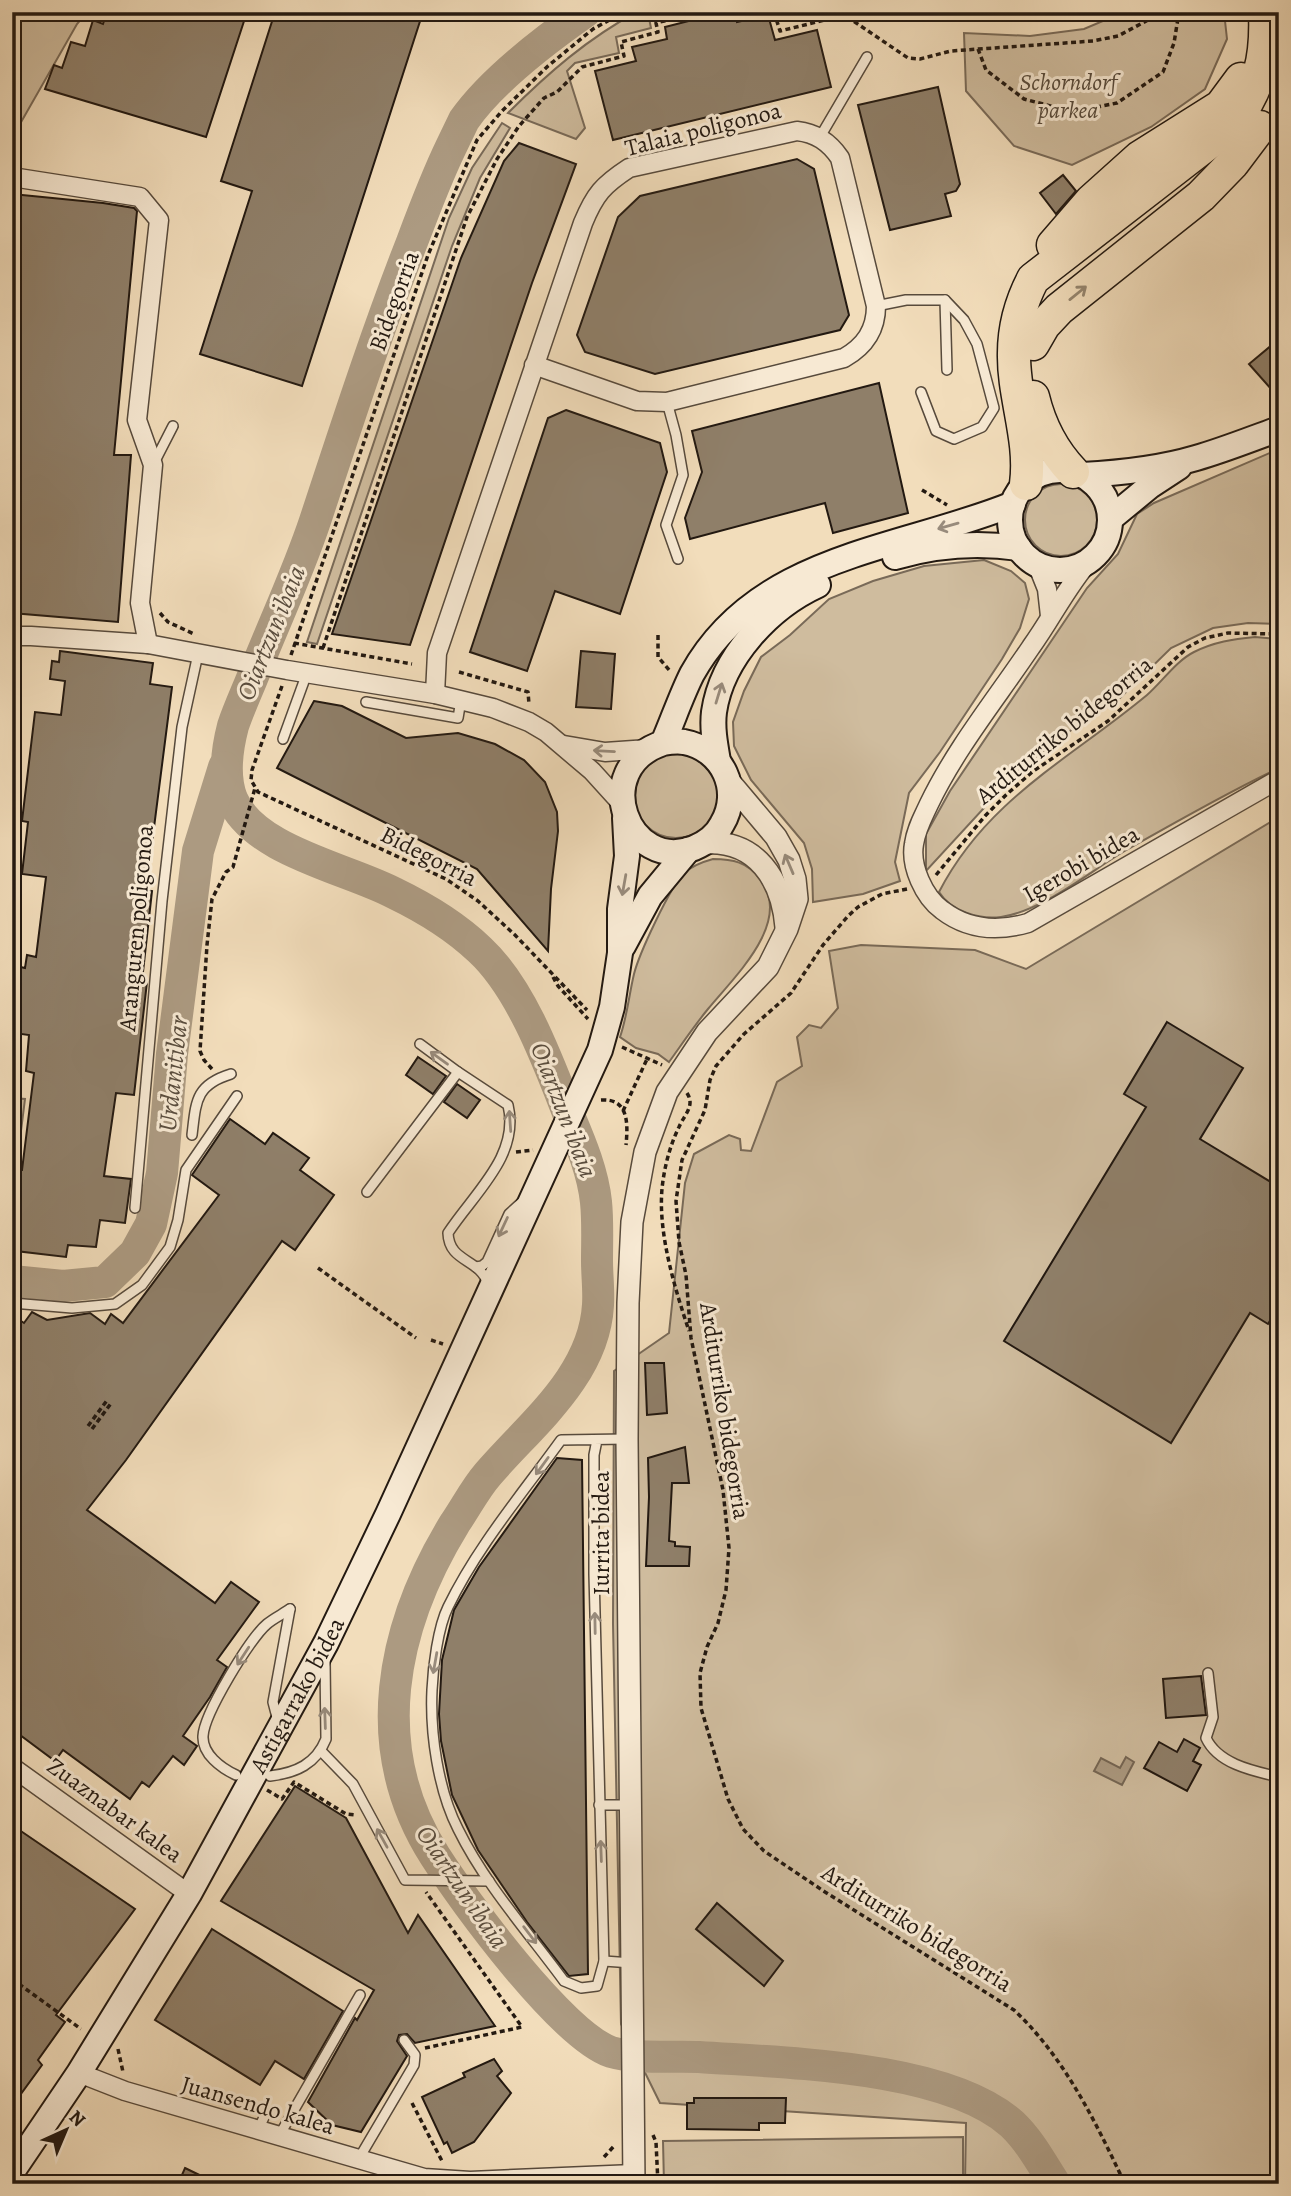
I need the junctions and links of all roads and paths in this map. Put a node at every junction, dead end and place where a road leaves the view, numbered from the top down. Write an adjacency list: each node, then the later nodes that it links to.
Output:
1 (624, 12): 41 (path, Bidegorria)
2 (701, 12): 44 (path)
3 (738, 12): 4 (path)
4 (748, 12)
5 (774, 12): 6 (path)
6 (839, 12): 10 (path)
7 (1163, 12): 10 (path)
8 (1178, 12): 10 (path)
9 (1266, 12): 14 (highway); 16 (highway)
10 (978, 49)
11 (867, 57): 13 (lane)
12 (1269, 119): 14 (highway); 19 (highway, one-way to 12)
13 (820, 137): 18 (street); 20 (street, Talaia poligonoa)
14 (1222, 144): 16 (highway); 19 (highway)
15 (12, 177): 27 (street)
16 (1032, 279): 30 (highway)
17 (945, 300): 18 (lane); 21 (lane); 22 (lane)
18 (876, 306): 23 (street)
19 (1033, 344): 28 (highway)
20 (534, 365): 23 (street); 49 (street, Talaia poligonoa)
21 (947, 370)
22 (921, 392)
23 (667, 401): 34 (lane)
24 (173, 426): 27 (lane)
25 (1279, 429): 26 (main road)
26 (1196, 458): 28 (main road); 32 (main road)
27 (153, 465): 42 (street)
28 (1077, 473): 30 (main road); 32 (main road)
29 (922, 490): 31 (path)
30 (1019, 494): 33 (main road); 54 (main road, one-way to 54)
31 (955, 512)
32 (1110, 519): 35 (main road)
33 (1028, 556): 35 (main road); 37 (street); 55 (main road, one-way to 33)
34 (678, 559)
35 (1091, 559): 37 (street, Igerobi bidea)
36 (154, 606): 43 (path)
37 (1050, 616): 56 (street, Igerobi bidea)
38 (1279, 634): 60 (path, Arditurriko bidegorria)
39 (658, 635): 48 (path)
40 (14, 637): 42 (street)
41 (294, 643): 44 (path); 46 (path, Bidegorria)
42 (148, 644): 43 (street)
43 (201, 647): 46 (street); 82 (lane, Aranguren poligonoa)
44 (323, 648): 45 (path)
45 (412, 664)
46 (285, 669): 47 (street); 57 (path, Bidegorria)
47 (307, 673): 49 (street); 52 (lane)
48 (673, 676)
49 (435, 694): 50 (street)
50 (461, 700): 51 (lane); 53 (street)
51 (366, 702)
52 (283, 739)
53 (561, 744): 54 (street, one-way to 53); 58 (street)
54 (655, 746): 55 (main road); 58 (main road)
55 (723, 770): 59 (main road); 62 (street, Iurrita bidea, one-way to 55)
56 (1279, 779)
57 (255, 788): 64 (path, Bidegorria); 73 (path)
58 (623, 810): 59 (main road); 63 (main road, one-way to 63)
59 (696, 847): 62 (street); 63 (main road)
60 (931, 880)
61 (909, 888): 88 (path, Arditurriko bidegorria)
62 (787, 929): 91 (street, Iurrita bidea)
63 (620, 953): 78 (main road, Astigarrako bidea)
64 (550, 972): 65 (path, Bidegorria); 66 (path)
65 (587, 1010)
66 (594, 1026)
67 (420, 1044): 71 (lane, one-way to 67)
68 (620, 1046): 69 (path)
69 (647, 1059): 70 (path); 76 (path)
70 (665, 1068)
71 (458, 1072): 79 (lane, one-way to 71); 81 (lane)
72 (230, 1074): 73 (lane)
73 (220, 1078): 77 (lane)
74 (686, 1091): 88 (path)
75 (237, 1096): 86 (lane)
76 (624, 1111)
77 (192, 1135)
78 (547, 1150): 79 (path); 80 (main road, Astigarrako bidea)
79 (504, 1154): 83 (lane)
80 (536, 1191): 83 (lane, one-way to 83); 85 (main road, Astigarrako bidea)
81 (368, 1192)
82 (135, 1208)
83 (476, 1267): 85 (lane)
84 (318, 1268): 87 (path)
85 (489, 1292): 93 (main road, Astigarrako bidea)
86 (12, 1303)
87 (416, 1338)
88 (691, 1338): 131 (path, Arditurriko bidegorria)
89 (110, 1400): 90 (path)
90 (90, 1427)
91 (627, 1439): 92 (lane); 104 (street, Iurrita bidea)
92 (597, 1440): 103 (lane, one-way to 92); 106 (lane, one-way to 106)
93 (326, 1643): 95 (main road, Astigarrako bidea); 96 (lane, one-way to 93)
94 (1208, 1673): 100 (lane)
95 (280, 1730): 98 (lane, one-way to 98); 107 (main road, Astigarrako bidea)
96 (321, 1751): 99 (lane); 105 (lane, one-way to 96)
97 (12, 1767): 107 (street, Zuaznabar kalea)
98 (236, 1775)
99 (270, 1776)
100 (1279, 1777)
101 (266, 1790): 102 (path)
102 (282, 1799)
103 (599, 1805): 104 (lane); 108 (lane, one-way to 103)
104 (629, 1805): 109 (street, Iurrita bidea)
105 (422, 1880): 106 (lane); 114 (path)
106 (489, 1881): 108 (lane, one-way to 108)
107 (189, 1894): 115 (main road, Astigarrako bidea)
108 (604, 1961): 109 (lane)
109 (632, 1963): 120 (street, Iurrita bidea)
110 (12, 1979): 112 (path)
111 (360, 1996): 122 (lane)
112 (87, 2034)
113 (404, 2040): 124 (lane)
114 (428, 2047)
115 (79, 2073): 121 (street, Juansendo kalea); 126 (main road, Astigarrako bidea)
116 (412, 2103): 128 (path)
117 (12, 2108): 119 (lane)
118 (266, 2113): 121 (lane)
119 (12, 2118)
120 (643, 2125): 127 (street, Iurrita bidea); 130 (path)
121 (258, 2130): 122 (street, Juansendo kalea)
122 (279, 2136): 124 (street, Juansendo kalea)
123 (617, 2142): 125 (path)
124 (358, 2160): 129 (street, Juansendo kalea)
125 (598, 2160)
126 (12, 2172)
127 (634, 2179): 128 (street, Juansendo kalea)
128 (444, 2180): 129 (street, Juansendo kalea)
129 (421, 2181)
130 (658, 2184)
131 (1125, 2184)

